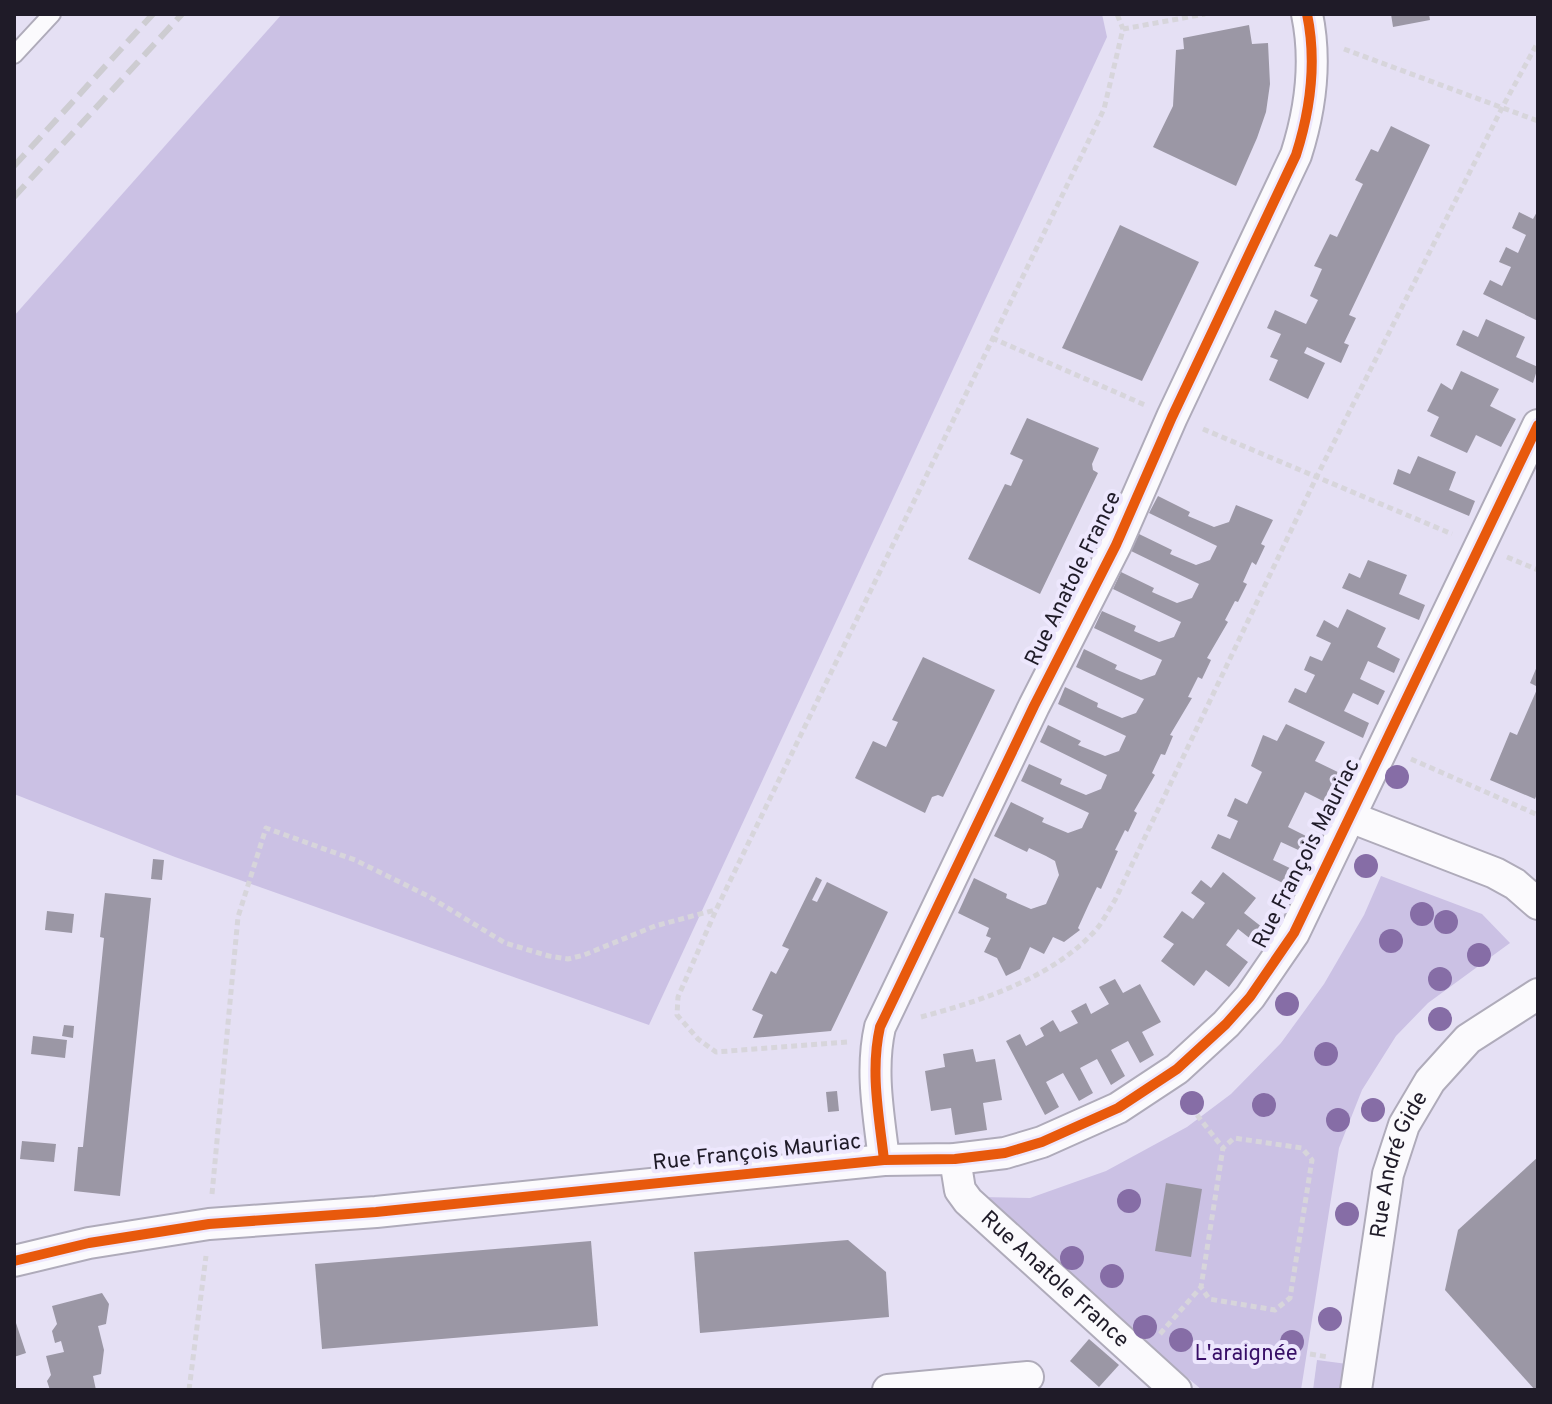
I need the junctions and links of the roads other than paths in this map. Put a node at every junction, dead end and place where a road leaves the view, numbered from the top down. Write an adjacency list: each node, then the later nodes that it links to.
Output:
1 (52, 14): 3 (lane)
2 (1307, 14): 9 (street, Rue Anatole France)
3 (14, 55)
4 (1538, 425): 5 (street, Rue François Mauriac)
5 (1350, 817): 6 (street); 8 (street, Rue François Mauriac)
6 (1538, 904)
7 (1538, 994): 14 (street, Rue André Gide)
8 (955, 1159): 9 (street, Rue François Mauriac); 13 (street, Rue Anatole France)
9 (884, 1160): 10 (street, Rue François Mauriac)
10 (14, 1261)
11 (1028, 1377): 12 (street)
12 (888, 1390)
13 (1176, 1390)
14 (1356, 1390)

